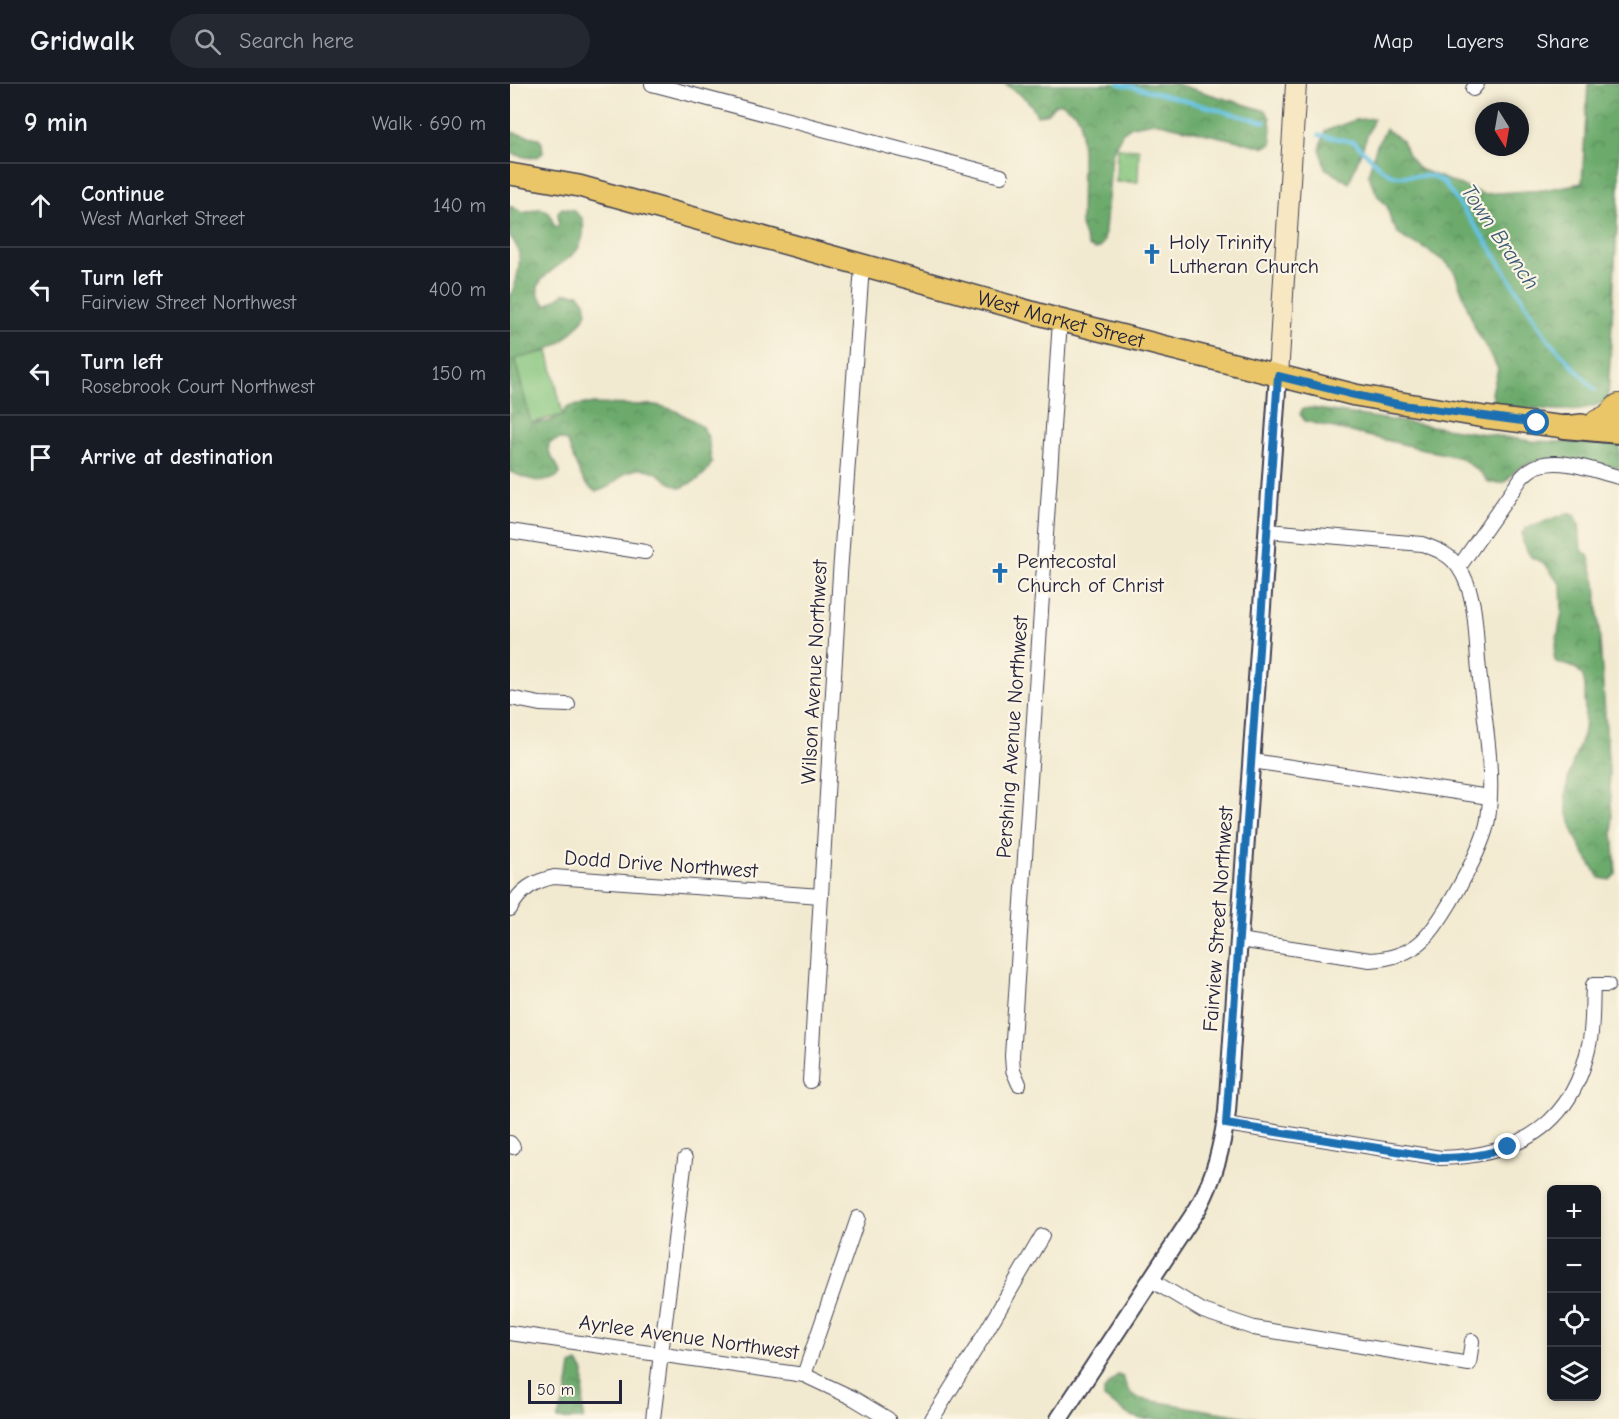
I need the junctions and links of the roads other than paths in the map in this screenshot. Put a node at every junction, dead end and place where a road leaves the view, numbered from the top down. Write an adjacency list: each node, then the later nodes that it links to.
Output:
1 (652, 84): 5 (street)
2 (1296, 84): 8 (main road)
3 (510, 168): 4 (main road)
4 (520, 176): 6 (main road, West Market Street)
5 (1001, 176)
6 (862, 266): 7 (main road, West Market Street); 21 (street, Wilson Avenue Northwest)
7 (1060, 320): 8 (main road, West Market Street); 26 (street, Pershing Avenue Northwest)
8 (1278, 376): 11 (main road, West Market Street); 14 (street, Fairview Street Northwest)
9 (1619, 407): 10 (highway)
10 (1612, 426): 11 (highway)
11 (1565, 427)
12 (1619, 477): 16 (street)
13 (510, 531): 15 (street)
14 (1268, 531): 16 (street); 19 (street, Fairview Street Northwest)
15 (645, 552)
16 (1459, 567): 20 (street)
17 (510, 698): 18 (street)
18 (568, 705)
19 (1252, 761): 20 (street); 23 (street, Fairview Street Northwest)
20 (1489, 797): 23 (street)
21 (821, 896): 22 (street, Dodd Drive Northwest); 25 (street, Wilson Avenue Northwest)
22 (510, 909)
23 (1239, 940): 27 (street, Fairview Street Northwest)
24 (1608, 985): 27 (street)
25 (810, 1081)
26 (1019, 1084)
27 (1226, 1124): 31 (street, Fairview Street Northwest)
28 (685, 1159): 34 (street)
29 (858, 1218): 35 (street)
30 (1042, 1236): 38 (street)
31 (1151, 1280): 33 (street); 39 (street, Fairview Street Northwest)
32 (510, 1333): 34 (street, Ayrlee Avenue Northwest)
33 (1472, 1341)
34 (662, 1354): 35 (street, Ayrlee Avenue Northwest); 36 (street)
35 (804, 1375): 37 (street, Ayrlee Avenue Northwest)
36 (653, 1419)
37 (888, 1419)
38 (932, 1419)
39 (1059, 1419)

